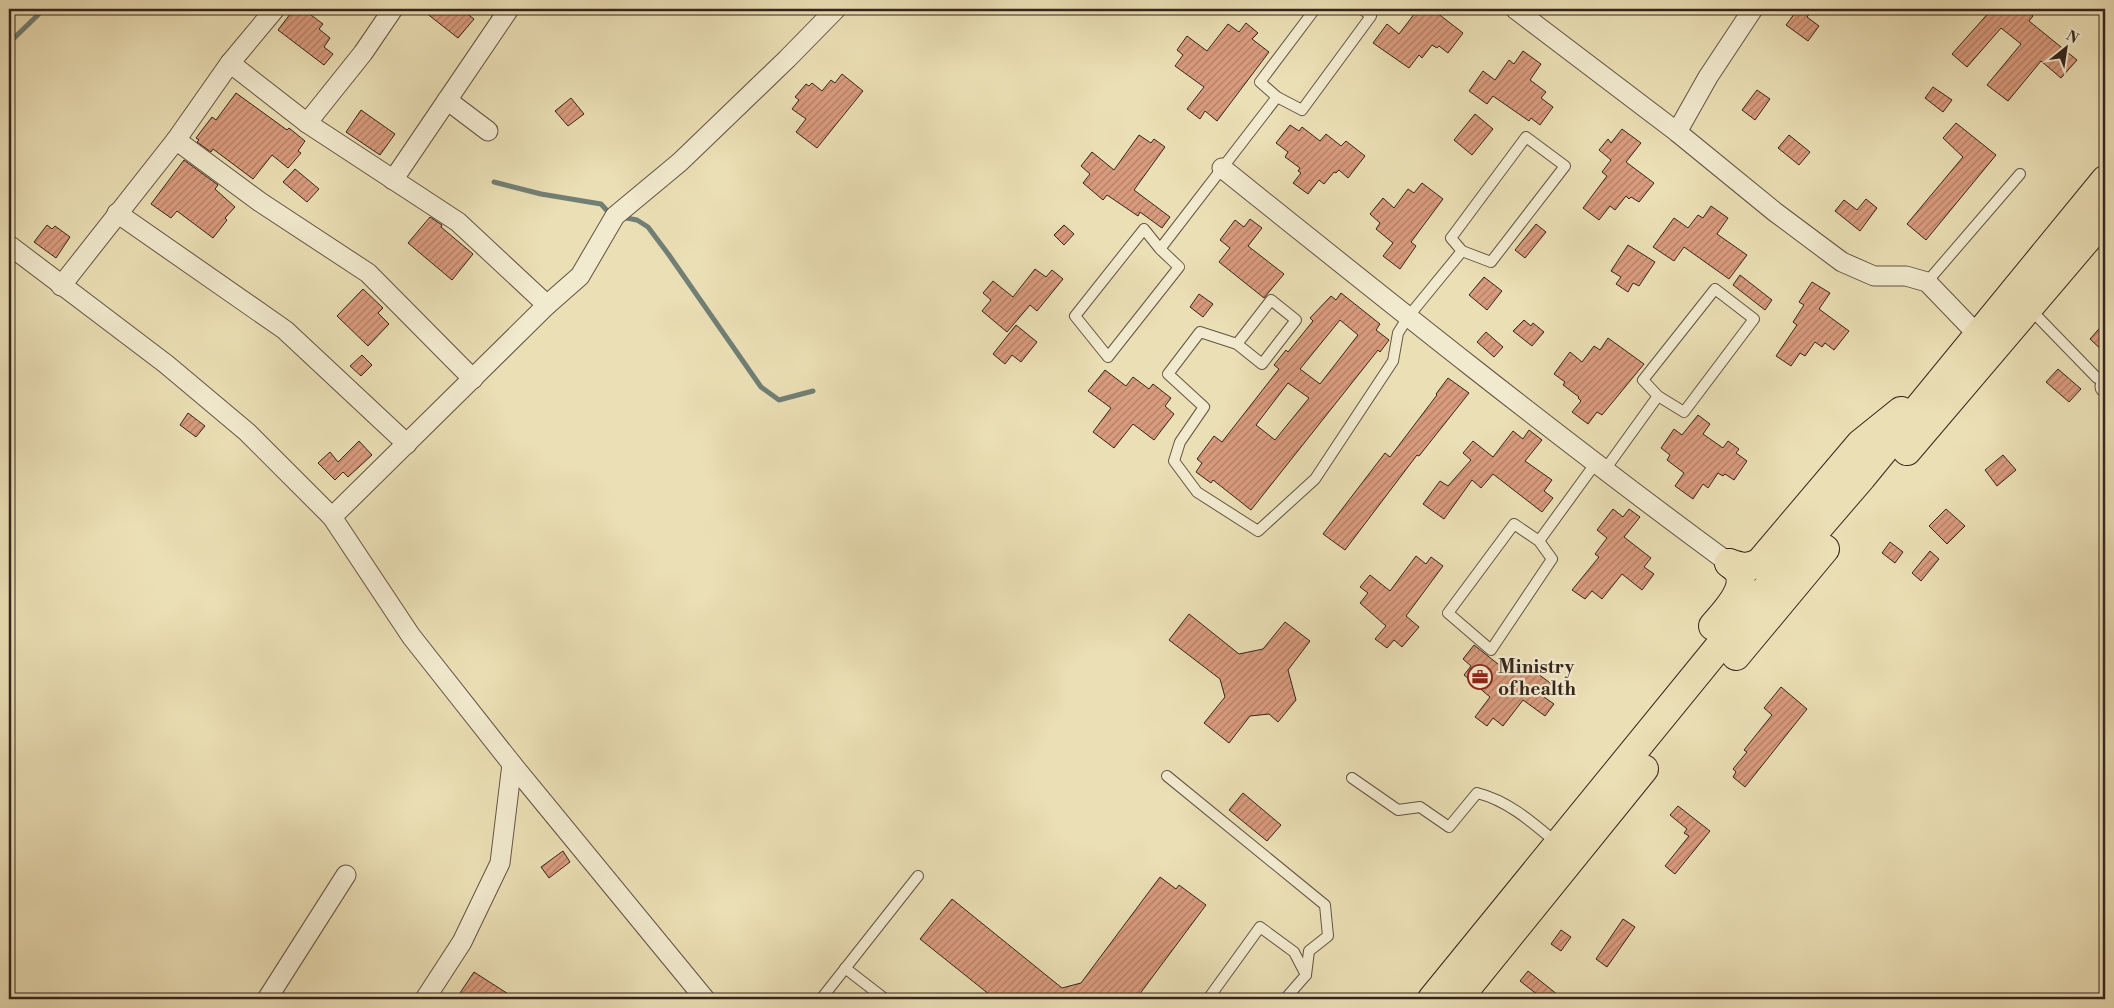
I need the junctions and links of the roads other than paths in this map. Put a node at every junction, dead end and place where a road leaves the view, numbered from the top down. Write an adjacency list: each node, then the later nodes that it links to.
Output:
1 (275, 9): 9 (street)
2 (393, 9): 12 (street)
3 (509, 9): 11 (street)
4 (836, 9): 27 (street)
5 (1315, 9): 10 (lane)
6 (1362, 9): 10 (lane)
7 (1515, 9): 14 (street)
8 (1753, 9): 14 (street)
9 (230, 63): 12 (street); 15 (street)
10 (1277, 97): 16 (lane)
11 (447, 100): 13 (street); 18 (street)
12 (307, 123): 18 (street)
13 (488, 131)
14 (1677, 132): 25 (street)
15 (176, 140): 20 (street); 33 (street)
16 (1222, 168): 23 (lane); 29 (street)
17 (2020, 174): 25 (lane)
18 (393, 180): 27 (street)
19 (2105, 180): 30 (main road)
20 (118, 213): 26 (street); 36 (street)
21 (2105, 218): 28 (main road)
22 (9, 245): 26 (street)
23 (1160, 249): 23 (lane)
24 (1462, 251): 24 (lane); 29 (lane)
25 (1927, 282): 30 (street)
26 (61, 286): 38 (street)
27 (547, 305): 33 (street)
28 (2030, 308): 34 (lane); 58 (main road)
29 (1408, 317): 31 (lane); 37 (street)
30 (1978, 335): 32 (main road)
31 (1237, 344): 31 (lane)
32 (1949, 371): 40 (main road); 44 (main road)
33 (473, 379): 36 (street)
34 (2102, 384)
35 (1658, 396): 35 (lane); 37 (lane)
36 (407, 444): 38 (street)
37 (1599, 467): 39 (lane); 40 (street)
38 (332, 517): 41 (street)
39 (1539, 542): 39 (lane)
40 (1729, 563): 44 (main road)
41 (512, 764): 51 (street); 52 (street)
42 (1167, 776): 49 (lane)
43 (1352, 778): 45 (lane)
44 (1584, 811): 45 (main road)
45 (1559, 844): 57 (main road)
46 (346, 875): 50 (street)
47 (918, 876): 48 (lane)
48 (845, 968): 53 (lane); 54 (lane)
49 (1306, 975): 55 (lane); 56 (lane)
50 (267, 999)
51 (425, 999)
52 (705, 999)
53 (821, 999)
54 (885, 999)
55 (1208, 999)
56 (1286, 999)
57 (1432, 999)
58 (1458, 999)

